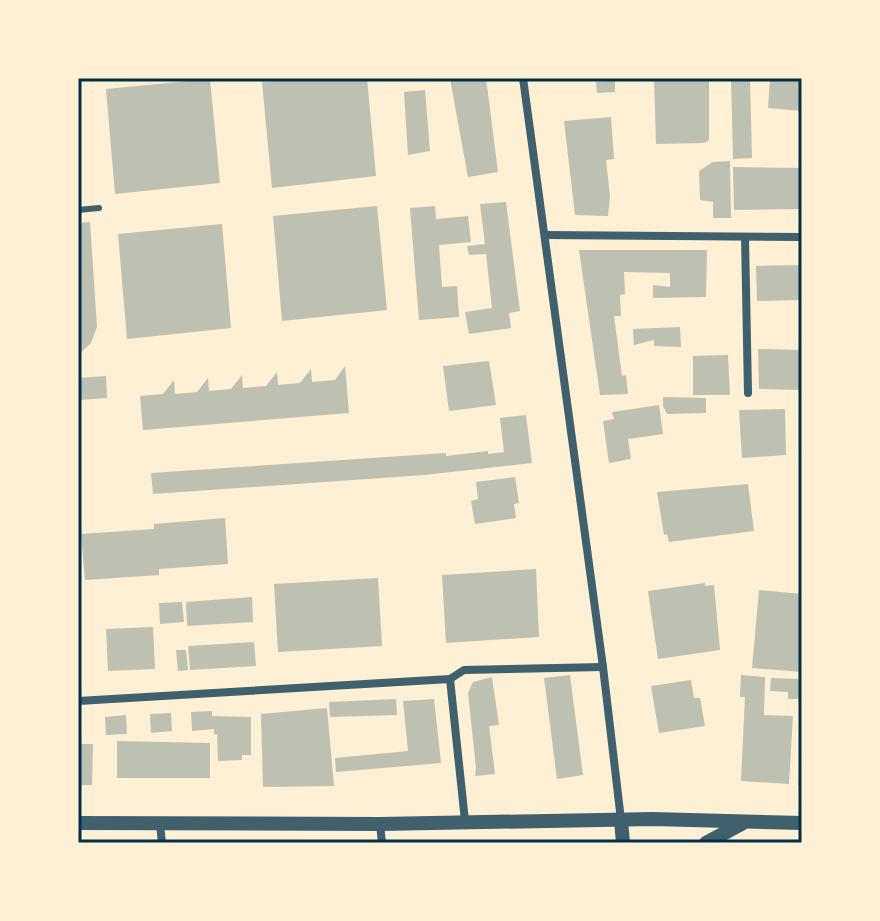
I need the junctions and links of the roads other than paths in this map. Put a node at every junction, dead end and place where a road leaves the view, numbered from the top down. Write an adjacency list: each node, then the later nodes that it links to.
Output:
1 (523, 78): 4 (street)
2 (99, 208): 3 (lane)
3 (78, 210)
4 (545, 235): 5 (street); 8 (street)
5 (745, 237): 6 (street); 7 (street)
6 (802, 237)
7 (748, 393)
8 (603, 667): 9 (street); 11 (street)
9 (450, 679): 10 (street); 12 (street)
10 (78, 701)
11 (621, 820): 12 (street); 14 (street); 20 (street)
12 (465, 821): 16 (street)
13 (78, 823): 17 (street)
14 (743, 823): 15 (street); 21 (street)
15 (802, 823)
16 (380, 824): 17 (street); 19 (street)
17 (160, 825): 18 (street)
18 (162, 843)
19 (382, 843)
20 (623, 843)
21 (706, 843)

